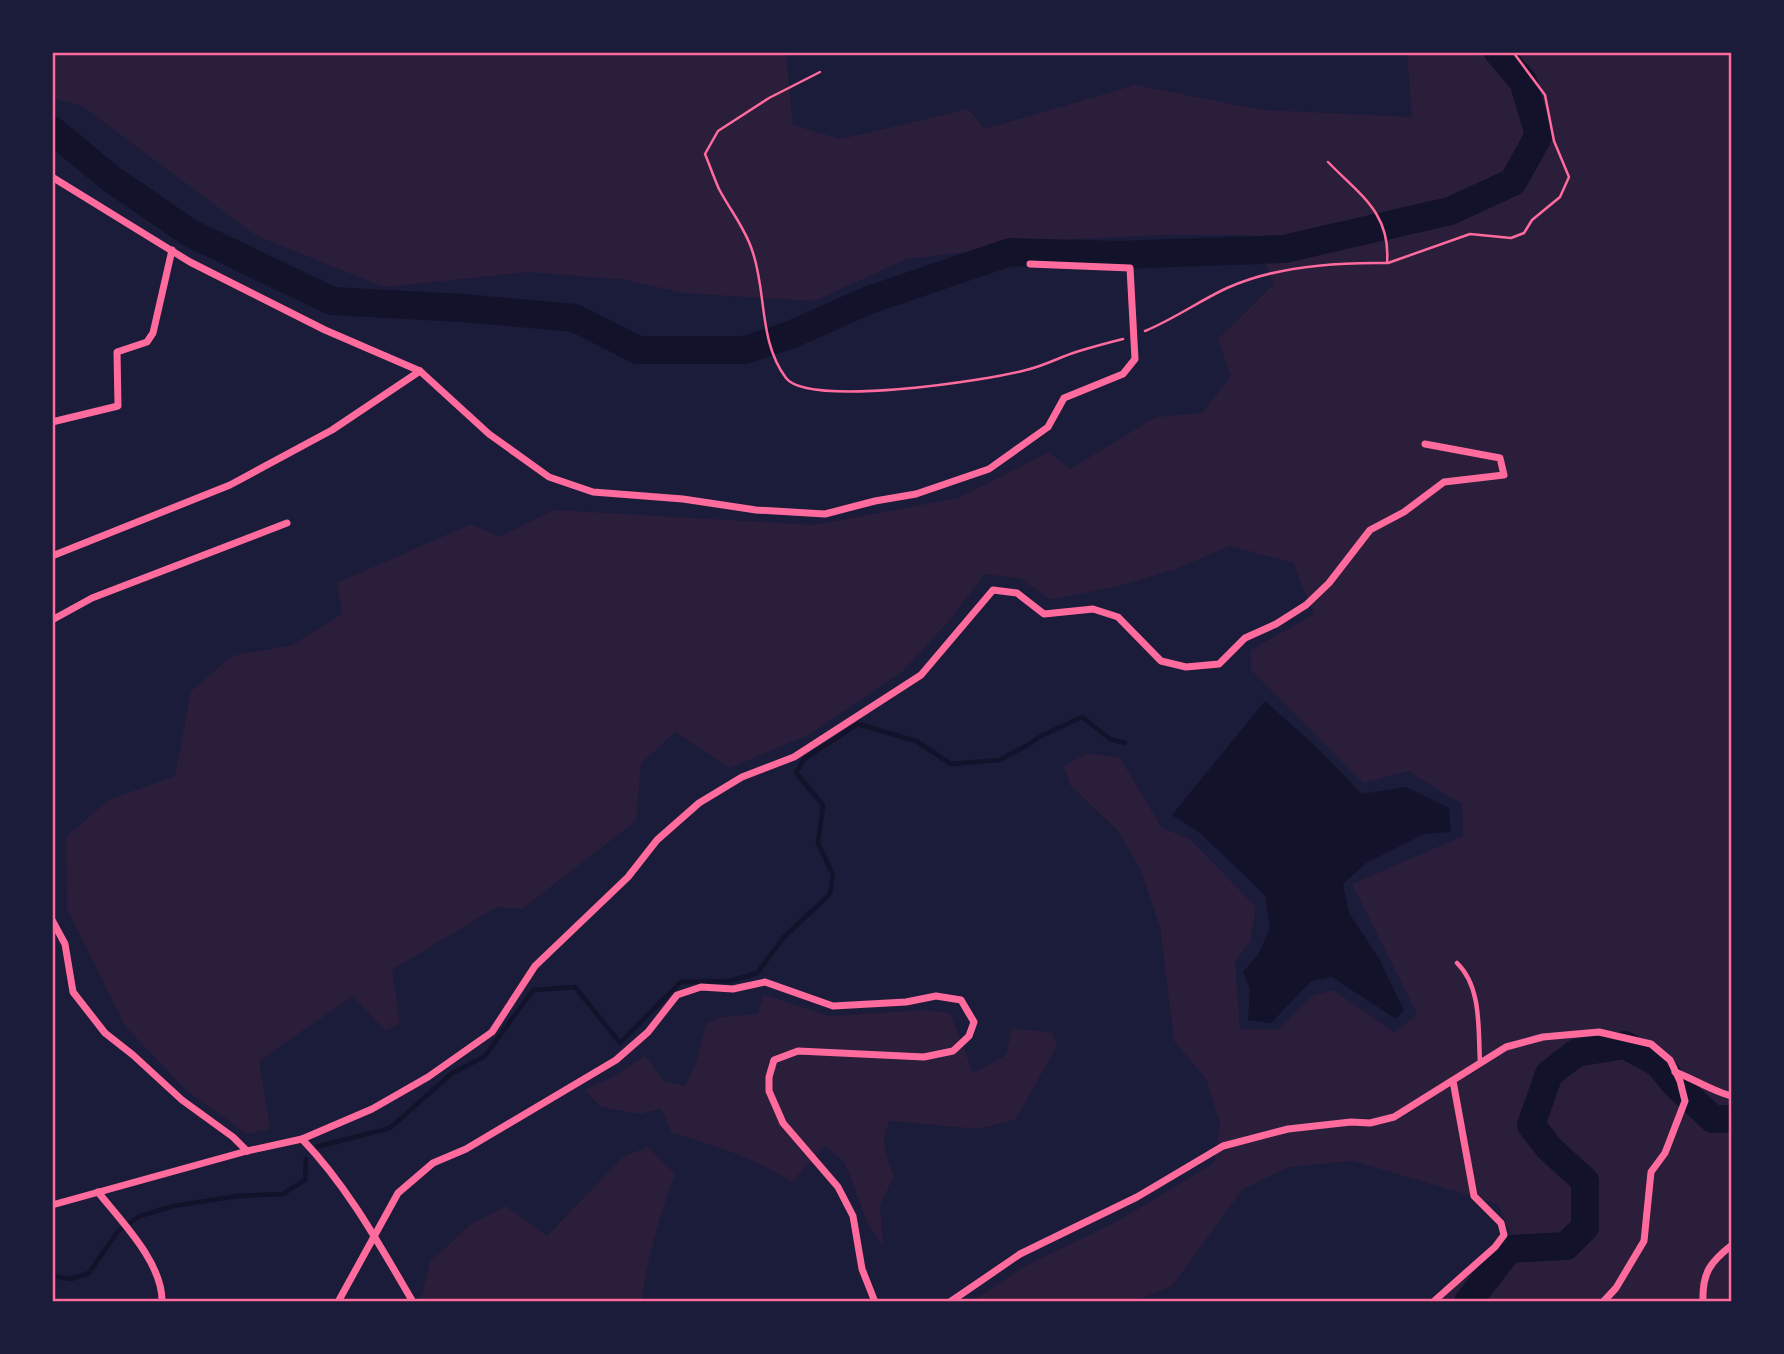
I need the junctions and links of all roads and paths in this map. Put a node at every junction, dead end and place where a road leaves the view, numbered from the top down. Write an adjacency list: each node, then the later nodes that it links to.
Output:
1 (1513, 52): 6 (path)
2 (820, 72): 8 (path)
3 (1328, 162): 6 (path)
4 (52, 177): 5 (street)
5 (172, 250): 9 (street); 10 (street)
6 (1387, 263): 8 (path)
7 (1030, 264): 8 (street)
8 (1133, 336): 9 (street)
9 (420, 371): 13 (street)
10 (52, 422)
11 (1425, 444): 21 (street)
12 (287, 523): 14 (street)
13 (52, 556)
14 (52, 620)
15 (52, 920): 22 (street)
16 (1457, 963): 17 (lane)
17 (1480, 1063): 18 (street); 19 (street)
18 (1675, 1072): 20 (street); 33 (street)
19 (1453, 1081): 31 (street); 32 (street)
20 (1731, 1096)
21 (302, 1139): 22 (street); 25 (street)
22 (247, 1151): 23 (street)
23 (98, 1192): 24 (street); 27 (street)
24 (52, 1205)
25 (374, 1234): 28 (street); 29 (street); 30 (street)
26 (1731, 1245): 34 (street)
27 (162, 1301)
28 (338, 1301)
29 (413, 1301)
30 (875, 1301)
31 (950, 1301)
32 (1433, 1301)
33 (1603, 1301)
34 (1703, 1301)

